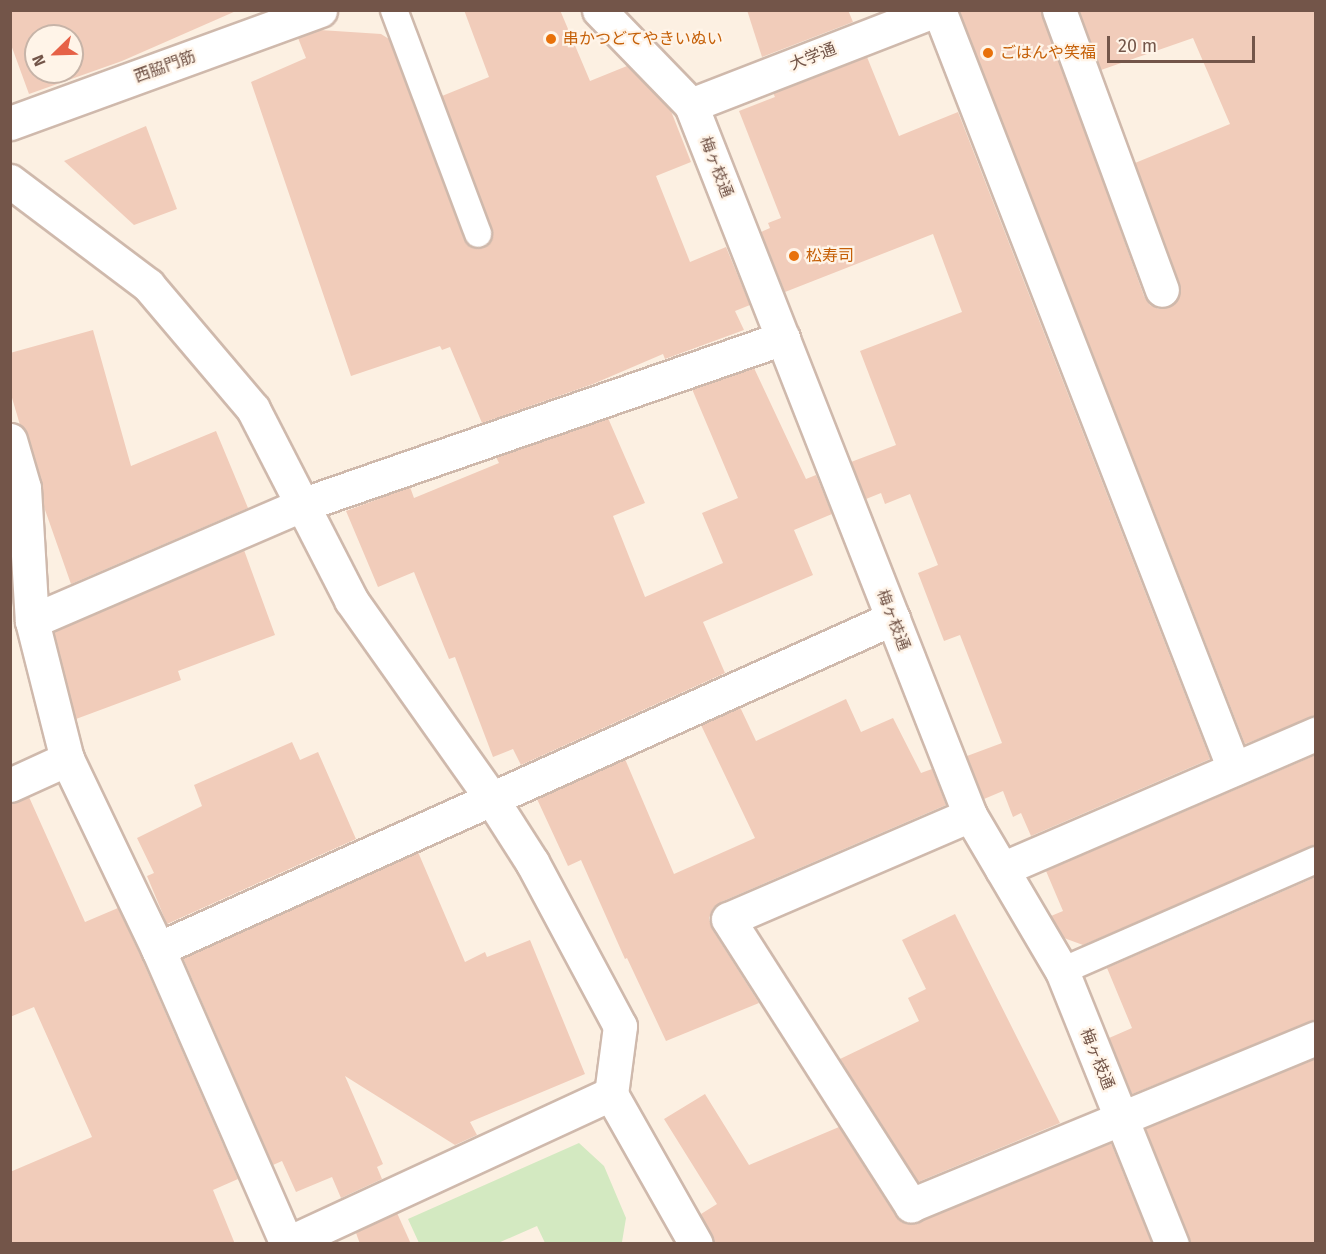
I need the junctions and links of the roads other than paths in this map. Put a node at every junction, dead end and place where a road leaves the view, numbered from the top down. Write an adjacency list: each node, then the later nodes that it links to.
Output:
1 (320, 10): 7 (street, 西脇門筋)
2 (394, 10): 9 (lane)
3 (599, 10): 6 (street, 梅ヶ枝通)
4 (1059, 10): 10 (street)
5 (928, 12): 6 (street, 大学通); 18 (street)
6 (691, 105): 11 (street, 梅ヶ枝通)
7 (10, 123)
8 (10, 181): 13 (street)
9 (478, 234)
10 (1162, 290)
11 (783, 338): 13 (street); 14 (street, 梅ヶ枝通)
12 (10, 440): 15 (street)
13 (304, 504): 15 (street); 20 (street)
14 (893, 618): 20 (street); 21 (street, 梅ヶ枝通)
15 (32, 621): 17 (street)
16 (1316, 734): 18 (street)
17 (67, 759): 19 (street); 24 (street)
18 (1234, 769): 23 (street)
19 (10, 785)
20 (491, 798): 24 (street); 27 (street)
21 (970, 815): 23 (street, 梅ヶ枝通); 28 (street)
22 (1316, 860): 25 (lane)
23 (1002, 869): 25 (street, 梅ヶ枝通)
24 (158, 950): 29 (street)
25 (1062, 970): 28 (street, 梅ヶ枝通)
26 (1316, 1038): 28 (street)
27 (611, 1094): 29 (street); 30 (street)
28 (1121, 1117): 31 (street, 梅ヶ枝通)
29 (287, 1243)
30 (696, 1244)
31 (1172, 1244)

